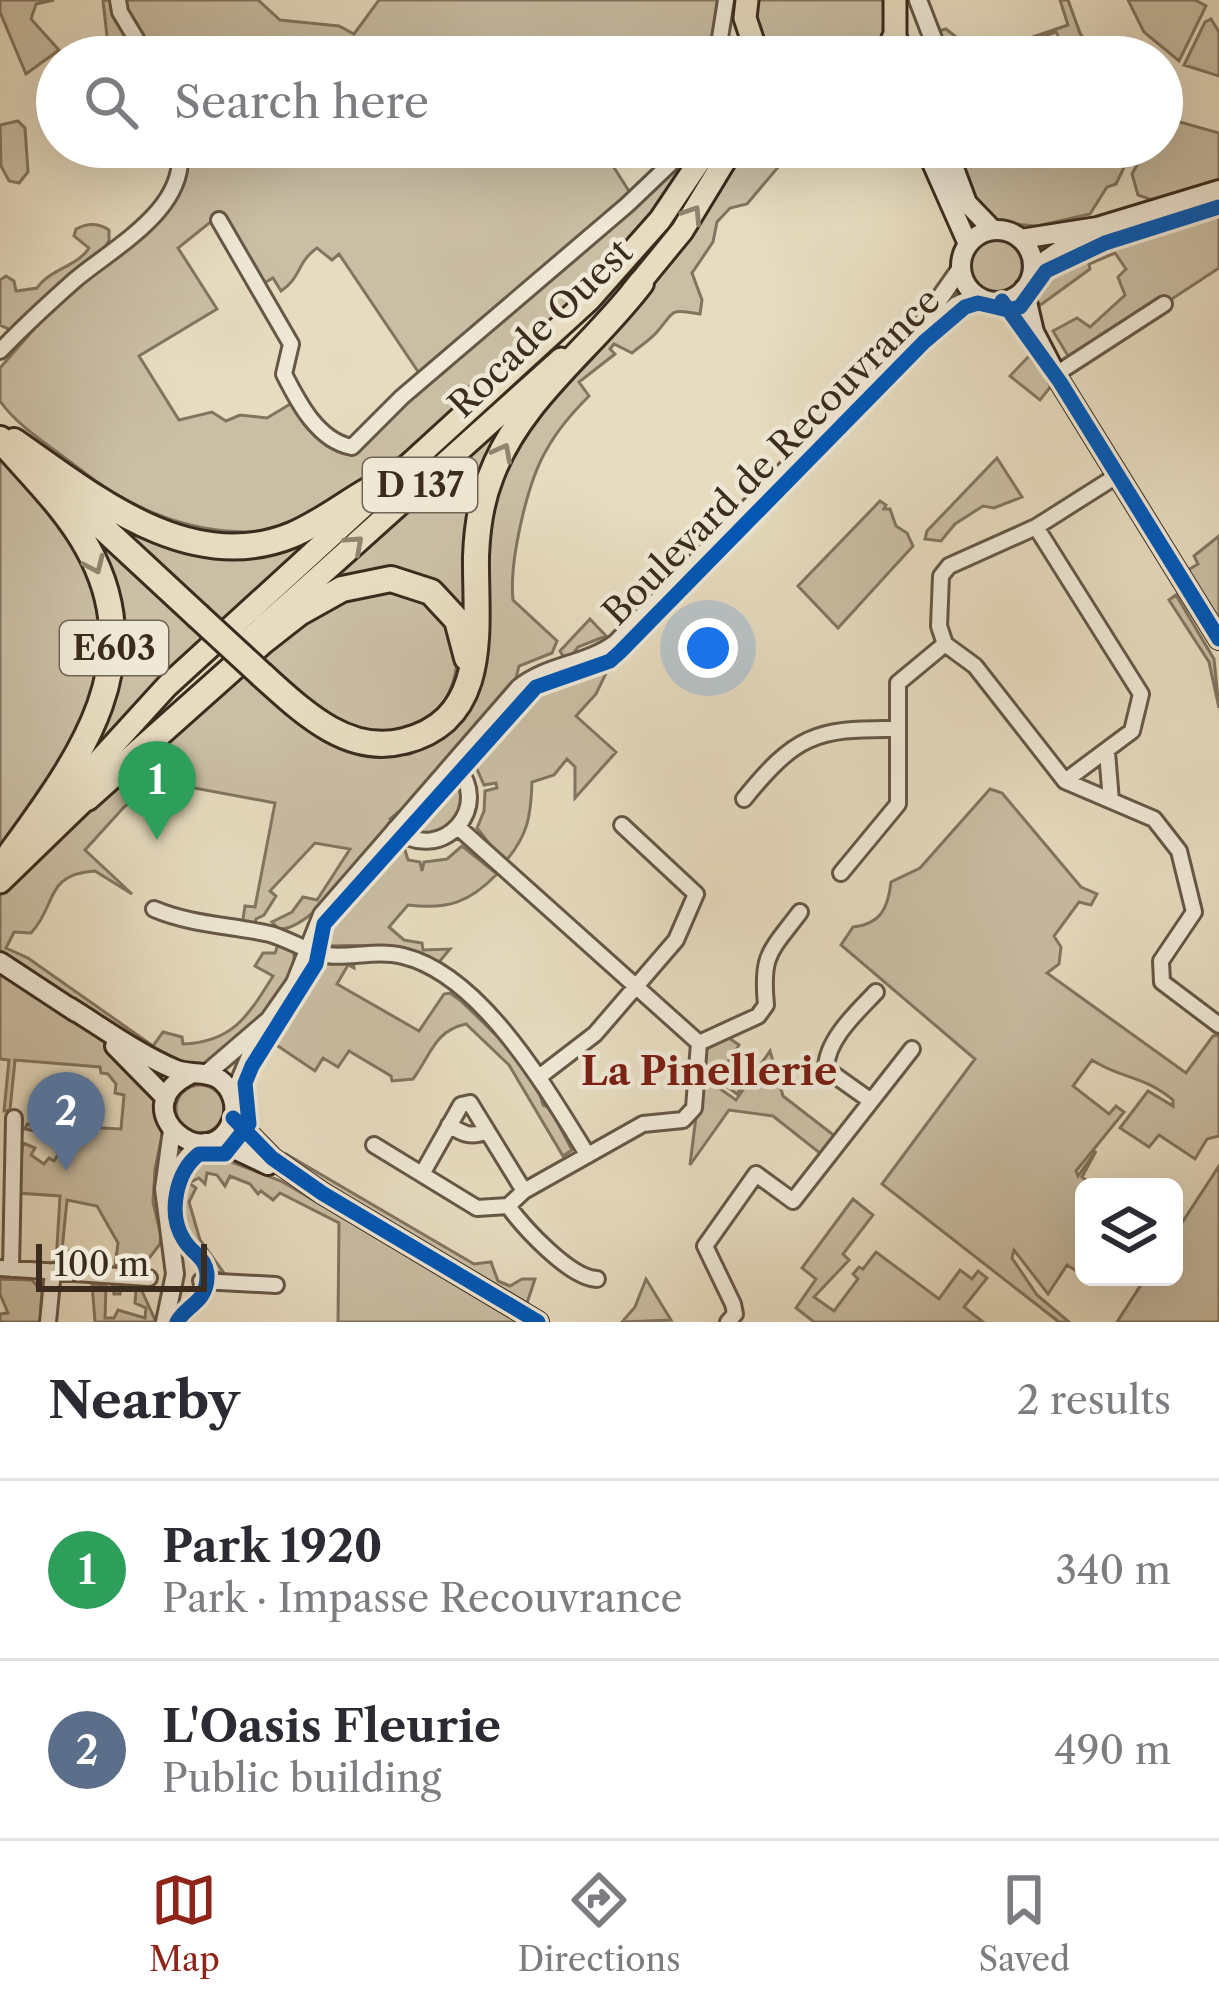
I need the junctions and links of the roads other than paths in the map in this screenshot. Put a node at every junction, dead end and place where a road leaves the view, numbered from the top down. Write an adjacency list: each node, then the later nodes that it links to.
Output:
1 (118, 0): 7 (street)
2 (726, 0): 8 (street)
3 (747, 0): 9 (main road)
4 (895, 0): 6 (main road)
5 (918, 0): 10 (street)
6 (895, 34)
7 (134, 36)
8 (720, 36)
9 (748, 36)
10 (932, 36)
11 (179, 168): 31 (street)
12 (666, 168): 18 (street)
13 (695, 168): 35 (main road, Rocade Ouest / D 137)
14 (721, 168): 25 (main road, Rocade Ouest / D 137, one-way to 14)
15 (934, 168): 22 (main road)
16 (954, 168): 20 (main road)
17 (1219, 190): 19 (main road)
18 (219, 220)
19 (1097, 227): 21 (main road); 24 (main road)
20 (992, 230): 21 (main road); 22 (main road)
21 (1022, 239): 24 (main road)
22 (968, 244): 23 (main road)
23 (961, 268): 27 (main road); 30 (street)
24 (1033, 269): 26 (main road)
25 (641, 283): 39 (highway, one-way to 25); 44 (main road, Rocade Ouest / D 137, one-way to 25)
26 (1024, 289): 28 (main road); 32 (main road)
27 (977, 296): 28 (main road); 30 (street)
28 (1002, 301): 32 (main road)
29 (1164, 304): 32 (street)
30 (909, 345): 42 (street, Boulevard de Recouvrance)
31 (0, 351)
32 (1058, 378): 34 (main road)
33 (0, 435): 35 (highway); 39 (highway, bridge); 50 (highway, E603, one-way to 50)
34 (1118, 475): 36 (street); 37 (main road)
35 (398, 476): 50 (main road, Rocade Ouest / D 137)
36 (1036, 527): 38 (street); 41 (street)
37 (1219, 639)
38 (945, 644): 40 (street); 43 (street)
39 (470, 679): 44 (highway, D 137)
40 (895, 729): 45 (street); 51 (street)
41 (1107, 752): 43 (street); 46 (street)
42 (453, 764): 48 (street); 49 (street, Boulevard de Recouvrance)
43 (1065, 781): 46 (street)
44 (87, 798): 50 (main road, Rocade Ouest / D 137)
45 (745, 799)
46 (1111, 801): 59 (street)
47 (622, 825): 56 (street)
48 (459, 828): 49 (street); 56 (street)
49 (395, 829): 54 (street, Boulevard de Recouvrance)
50 (1, 872)
51 (841, 873)
52 (154, 909): 54 (street)
53 (800, 913): 61 (street)
54 (306, 947): 60 (street, Boulevard de Recouvrance); 64 (street)
55 (0, 962): 58 (main road)
56 (635, 985): 61 (street); 64 (street)
57 (876, 992): 67 (street)
58 (69, 1006): 63 (main road); 66 (main road)
59 (1219, 1025)
60 (262, 1029): 63 (street, Boulevard de Recouvrance); 65 (street)
61 (699, 1042): 75 (street)
62 (911, 1049): 67 (street)
63 (198, 1074): 65 (main road); 66 (main road)
64 (539, 1077): 75 (street)
65 (233, 1097): 69 (main road)
66 (166, 1098): 71 (main road)
67 (871, 1101): 90 (street)
68 (14, 1118): 81 (street)
69 (233, 1118): 73 (main road); 79 (main road)
70 (449, 1125): 72 (street); 72 (street); 76 (street)
71 (172, 1130): 73 (main road); 77 (street)
72 (487, 1131): 78 (street)
73 (201, 1143): 77 (street); 79 (main road)
74 (374, 1145): 76 (street)
75 (586, 1154): 78 (street)
76 (422, 1174): 80 (street)
77 (165, 1184): 88 (street)
78 (524, 1190): 80 (street)
79 (322, 1193): 89 (main road)
80 (508, 1206): 84 (street)
81 (5, 1268): 82 (street)
82 (53, 1271): 83 (street); 87 (street)
83 (148, 1278)
84 (597, 1279)
85 (201, 1281): 86 (street)
86 (276, 1285)
87 (48, 1322)
88 (165, 1322)
89 (538, 1322)
90 (728, 1322)

